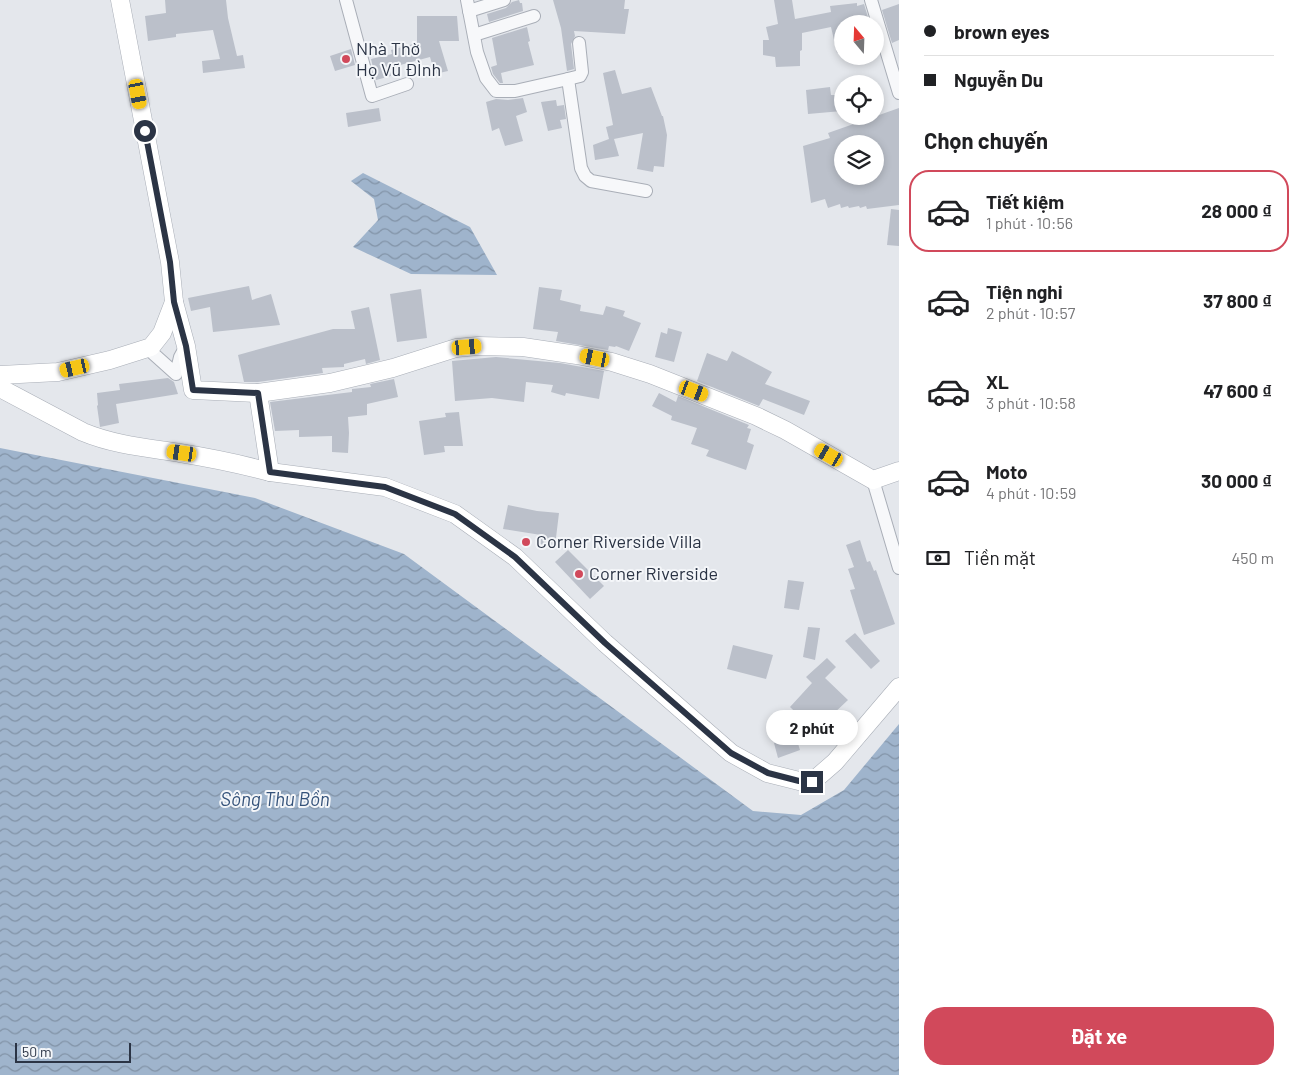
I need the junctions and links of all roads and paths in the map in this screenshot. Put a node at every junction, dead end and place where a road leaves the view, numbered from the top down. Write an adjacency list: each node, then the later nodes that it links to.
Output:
1 (120, 0): 13 (street)
2 (346, 0): 10 (street)
3 (504, 0): 5 (street)
4 (871, 0): 11 (street)
5 (468, 5): 7 (street)
6 (534, 16): 7 (street)
7 (474, 35): 9 (street)
8 (579, 43): 9 (street)
9 (568, 78): 12 (street)
10 (407, 84)
11 (899, 93)
12 (646, 191)
13 (174, 302): 14 (street); 15 (street)
14 (186, 346): 15 (street); 18 (street)
15 (147, 348): 16 (street)
16 (0, 375)
17 (0, 388): 20 (street)
18 (258, 393): 20 (street); 21 (street)
19 (899, 471): 21 (street)
20 (270, 472): 23 (street)
21 (873, 480): 22 (street)
22 (899, 568)
23 (899, 687)

